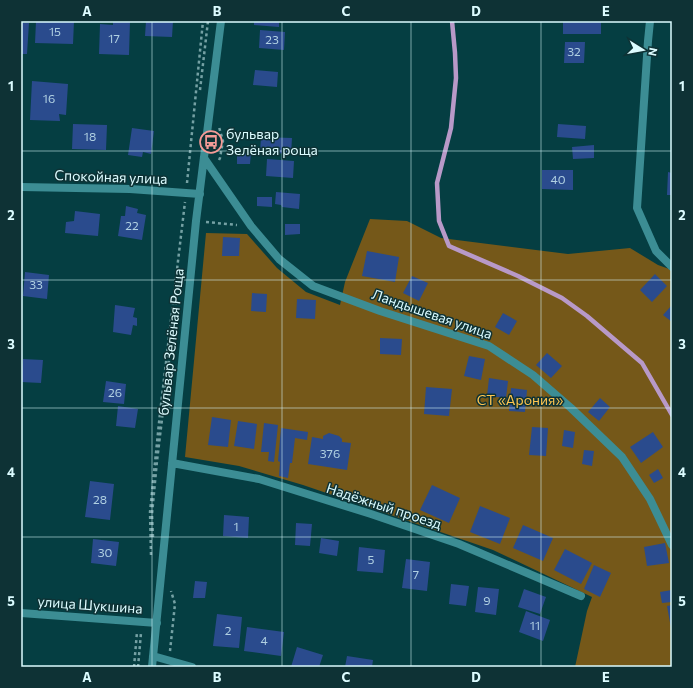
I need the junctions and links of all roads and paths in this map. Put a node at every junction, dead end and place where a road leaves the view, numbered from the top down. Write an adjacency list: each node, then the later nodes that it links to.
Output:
1 (203, 21): 6 (path)
2 (221, 21): 4 (street, бульвар Зелёная Роща)
3 (650, 21): 10 (street)
4 (204, 158): 7 (street, бульвар Зелёная Роща); 9 (street, Ландышевая улица)
5 (21, 187): 6 (street, Спокойная улица)
6 (186, 193): 7 (street, Спокойная улица); 13 (path)
7 (200, 194): 8 (street, бульвар Зелёная Роща)
8 (196, 221): 9 (path); 11 (street, бульвар Зелёная Роща)
9 (251, 226): 12 (street, Ландышевая улица)
10 (670, 264)
11 (172, 463): 14 (street, Надёжный проезд); 17 (street, бульвар Зелёная Роща)
12 (672, 545)
13 (151, 555)
14 (582, 596)
15 (21, 613): 16 (street, улица Шукшина)
16 (138, 622): 17 (street, улица Шукшина); 19 (path)
17 (157, 623): 18 (street, бульвар Зелёная Роща)
18 (153, 656): 20 (street, бульвар Зелёная Роща); 21 (street)
19 (134, 667)
20 (152, 667)
21 (192, 667)

